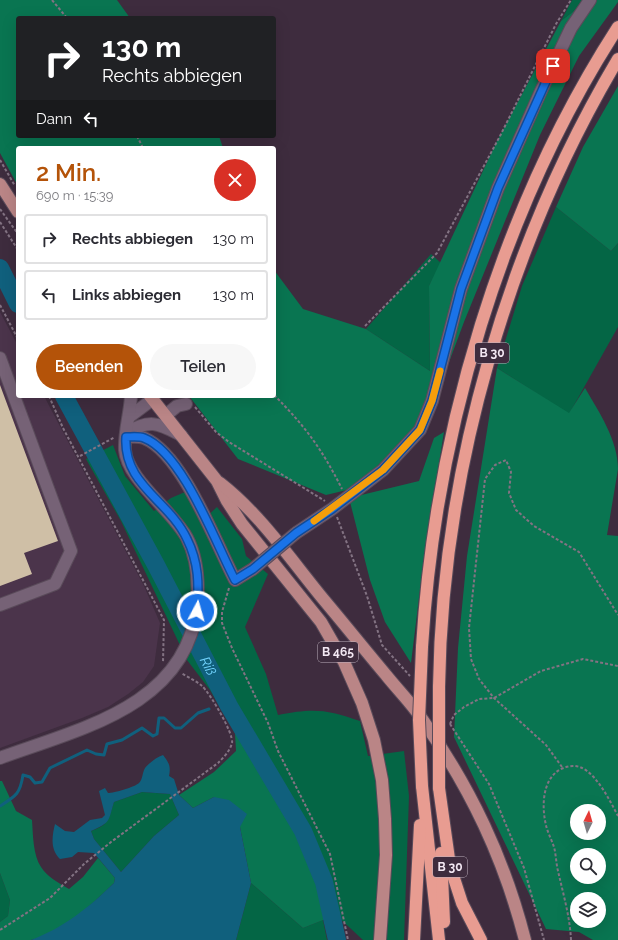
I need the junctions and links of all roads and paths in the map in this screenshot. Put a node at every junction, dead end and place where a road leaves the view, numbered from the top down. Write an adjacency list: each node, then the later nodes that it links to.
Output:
1 (52, 0): 4 (path)
2 (571, 0): 16 (path)
3 (590, 0): 31 (street)
4 (65, 16)
5 (618, 27): 44 (highway, B 30, bridge)
6 (618, 59): 45 (highway, B 30, bridge)
7 (0, 160): 9 (path)
8 (0, 184): 11 (main road)
9 (16, 187)
10 (0, 209): 13 (path)
11 (16, 209)
12 (0, 222): 14 (path)
13 (16, 231)
14 (16, 247)
15 (0, 305): 17 (path)
16 (365, 326)
17 (16, 335)
18 (0, 358): 34 (street)
19 (276, 397): 31 (path)
20 (50, 398): 29 (path)
21 (131, 398): 26 (street)
22 (150, 398): 26 (street)
23 (152, 398): 25 (main road, B 465)
24 (186, 404): 25 (street); 32 (path)
25 (166, 415): 27 (main road, B 465)
26 (130, 417): 28 (street)
27 (182, 435): 28 (street); 30 (main road, B 465)
28 (123, 436): 29 (path); 33 (street); 37 (street)
29 (80, 456): 37 (path)
30 (217, 481): 49 (main road, B 465); 54 (main road, B 465)
31 (346, 497): 32 (street)
32 (332, 509): 33 (street, bridge); 38 (path)
33 (235, 580): 48 (path)
34 (0, 605)
35 (618, 615): 39 (path)
36 (618, 666): 39 (path)
37 (171, 671): 42 (street); 47 (path)
38 (411, 676)
39 (494, 698): 41 (path); 43 (path)
40 (446, 719): 41 (path)
41 (450, 725): 55 (path)
42 (0, 758)
43 (562, 767): 46 (path); 56 (path)
44 (422, 786): 50 (highway); 51 (highway, B 30)
45 (439, 788): 52 (highway, B 30); 53 (highway, B 30)
46 (618, 816)
47 (0, 930)
48 (348, 940)
49 (380, 940)
50 (414, 940)
51 (439, 940)
52 (444, 940)
53 (481, 940)
54 (525, 940)
55 (544, 940)
56 (571, 940)

